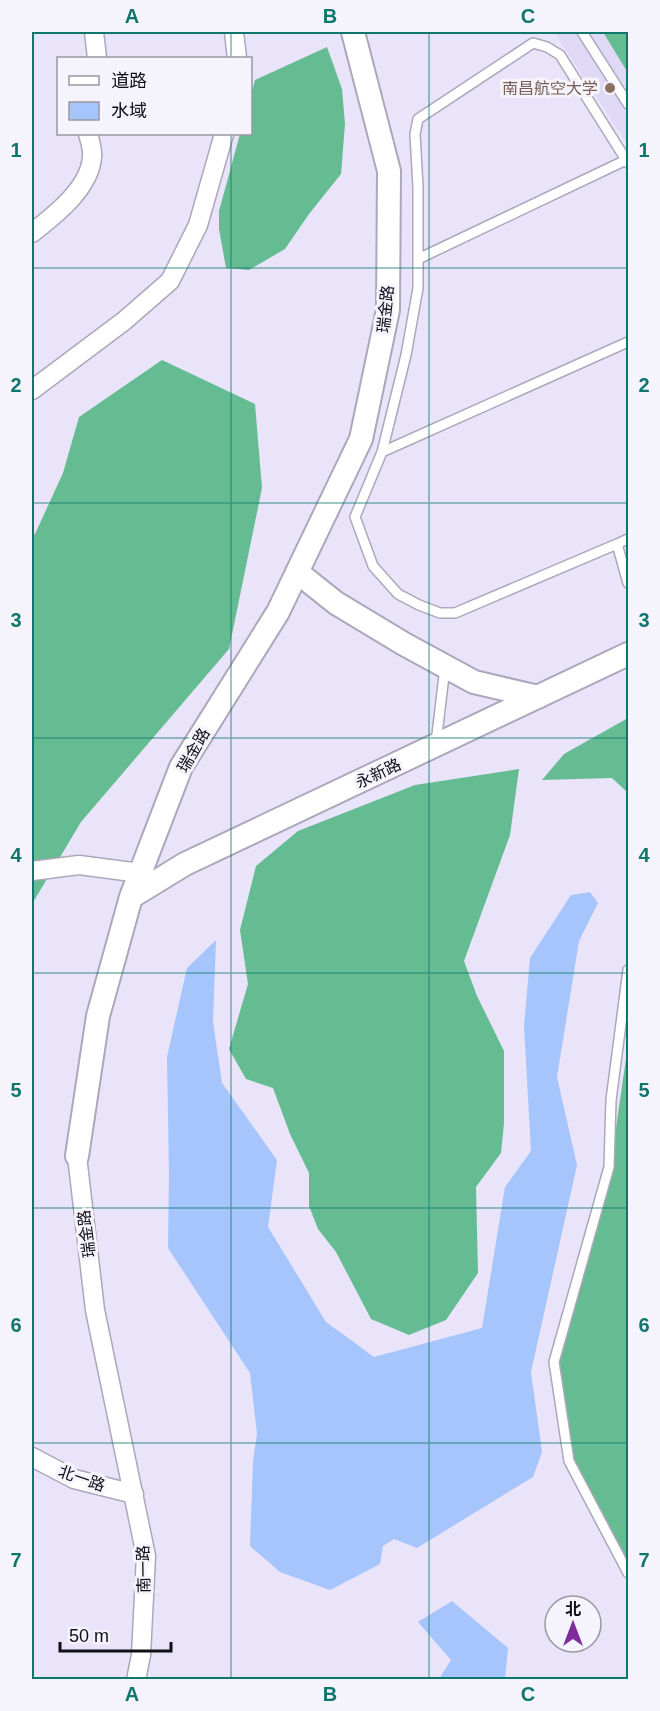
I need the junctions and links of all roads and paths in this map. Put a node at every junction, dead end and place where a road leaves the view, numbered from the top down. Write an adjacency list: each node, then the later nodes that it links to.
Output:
1 (94, 32): 5 (street)
2 (234, 32): 6 (street)
3 (353, 32): 18 (street, 瑞金路)
4 (582, 32): 7 (lane)
5 (97, 57)
6 (237, 57)
7 (628, 104)
8 (88, 135): 11 (street)
9 (224, 135): 14 (street)
10 (627, 161): 12 (lane); 12 (lane)
11 (32, 233)
12 (418, 258): 15 (lane)
13 (628, 342): 15 (lane)
14 (32, 390)
15 (382, 452): 17 (lane)
16 (628, 539): 17 (lane)
17 (617, 544): 19 (lane)
18 (297, 572): 21 (street); 25 (street, 瑞金路)
19 (628, 583)
20 (628, 654): 22 (street, 永新路)
21 (445, 666): 22 (street); 23 (lane)
22 (538, 697): 23 (street, 永新路)
23 (435, 745): 26 (street, 永新路)
24 (32, 871): 25 (street)
25 (140, 873): 26 (street, 瑞金路)
26 (131, 897): 28 (street, 瑞金路)
27 (628, 970): 31 (lane)
28 (77, 1156): 30 (street, 瑞金路)
29 (32, 1458): 30 (street, 北一路)
30 (134, 1494): 32 (street, 南一路)
31 (628, 1573)
32 (136, 1680)

